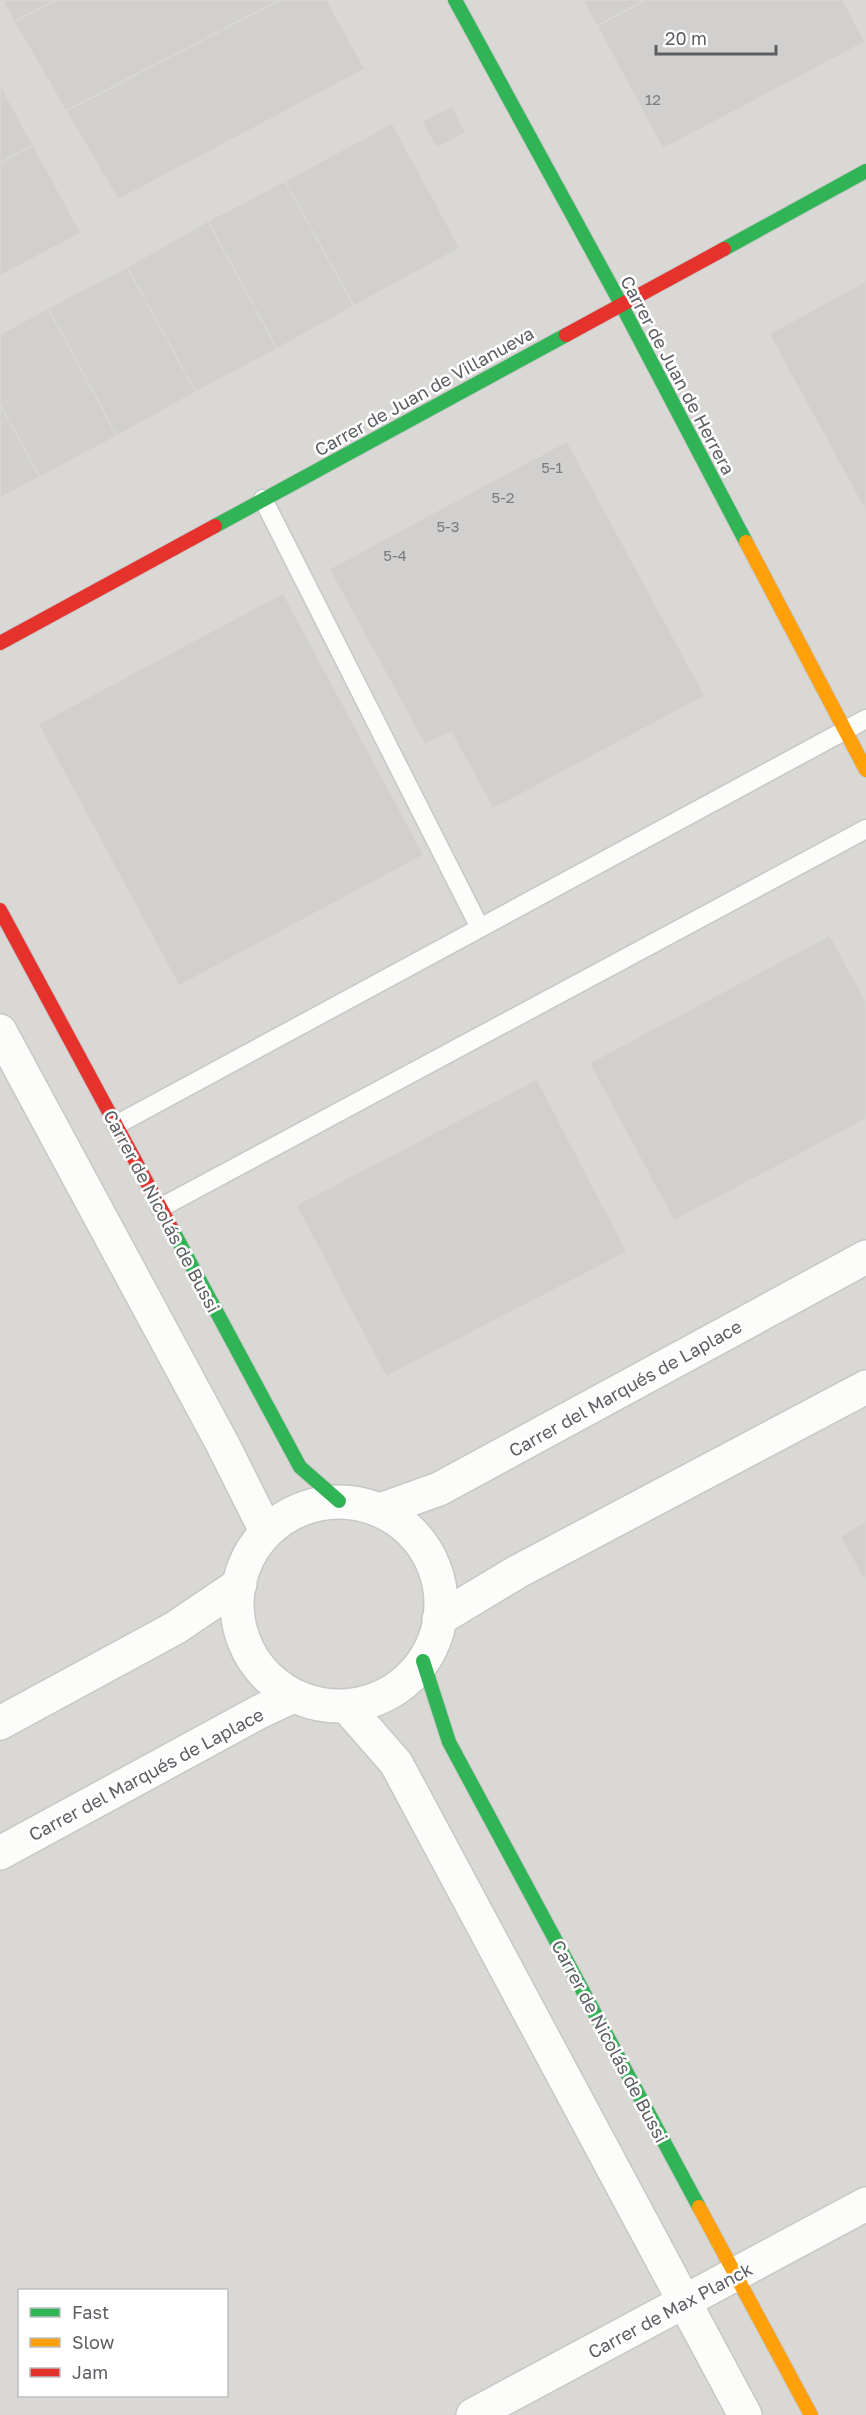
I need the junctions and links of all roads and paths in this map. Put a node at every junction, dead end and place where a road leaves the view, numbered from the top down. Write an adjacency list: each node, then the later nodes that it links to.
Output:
1 (455, 0): 3 (street, Carrer de Juan de Herrera)
2 (866, 171): 3 (street, Carrer de Juan de Villanueva)
3 (621, 304): 4 (street, Carrer de Juan de Villanueva); 7 (street, Carrer de Juan de Herrera)
4 (263, 499): 5 (street, Carrer de Juan de Villanueva); 11 (lane)
5 (0, 643)
6 (866, 719): 7 (lane)
7 (845, 730): 8 (street, Carrer de Juan de Herrera); 11 (lane)
8 (866, 770)
9 (866, 829): 14 (lane)
10 (0, 910): 13 (street, Carrer de Nicolás de Bussi)
11 (480, 928): 13 (lane)
12 (0, 1031): 19 (street)
13 (116, 1125): 14 (street, Carrer de Nicolás de Bussi)
14 (160, 1208): 17 (street, Carrer de Nicolás de Bussi)
15 (866, 1257): 18 (street, Carrer del Marqués de Laplace)
16 (866, 1387): 21 (street)
17 (339, 1501): 18 (street); 19 (street)
18 (380, 1510): 21 (street)
19 (266, 1531): 20 (street)
20 (240, 1584): 23 (street); 25 (street)
21 (439, 1619): 22 (street)
22 (423, 1661): 24 (street); 28 (street, Carrer de Nicolás de Bussi)
23 (293, 1696): 24 (street); 26 (street, Carrer del Marqués de Laplace)
24 (346, 1707): 29 (street)
25 (0, 1723)
26 (0, 1853)
27 (866, 2204): 28 (street, Carrer de Max Planck)
28 (736, 2274): 29 (street, Carrer de Max Planck); 32 (street, Carrer de Nicolás de Bussi)
29 (684, 2302): 30 (street, Carrer de Max Planck); 31 (street)
30 (473, 2415)
31 (745, 2415)
32 (811, 2415)

